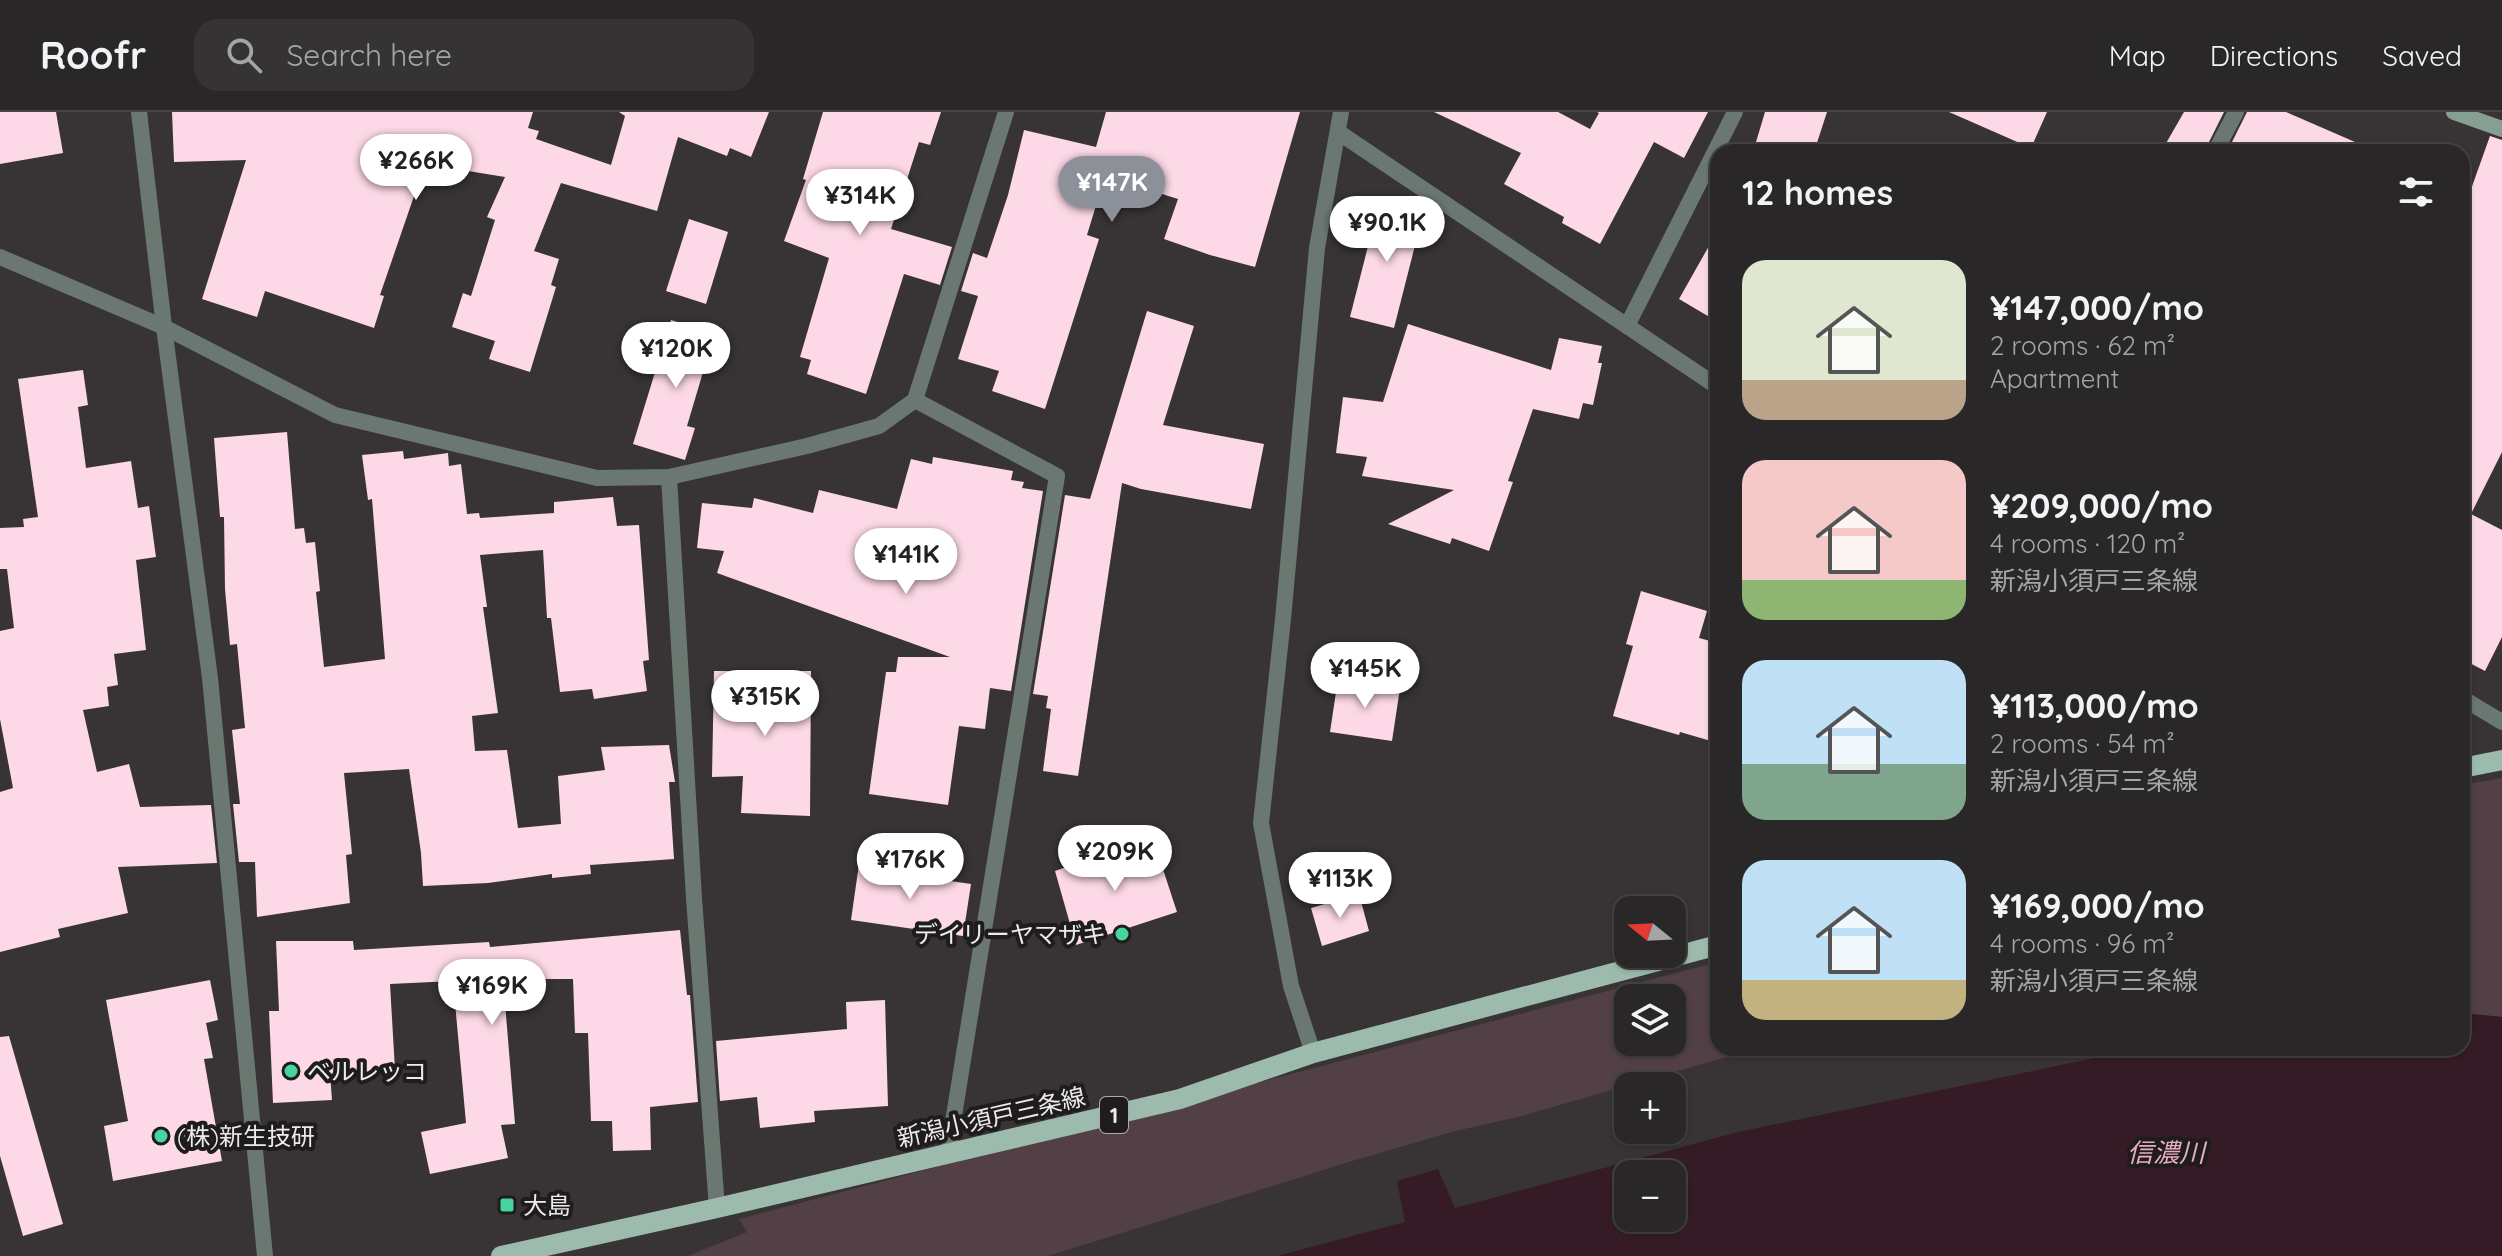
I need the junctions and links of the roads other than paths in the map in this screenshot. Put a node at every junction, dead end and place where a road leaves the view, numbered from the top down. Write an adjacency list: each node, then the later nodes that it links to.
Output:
1 (139, 112): 14 (street)
2 (1006, 112): 16 (street)
3 (1341, 112): 8 (street)
4 (1735, 112): 9 (street)
5 (2236, 112): 10 (street)
6 (2454, 112): 7 (street)
7 (2502, 129)
8 (1338, 132): 13 (street); 23 (street)
9 (1719, 144)
10 (2219, 144)
11 (1710, 162): 13 (street)
12 (0, 257): 14 (street)
13 (1627, 326): 15 (street)
14 (164, 327): 17 (street); 26 (street)
15 (1710, 382)
16 (915, 400): 17 (street); 24 (street)
17 (669, 477): 25 (street)
18 (2470, 703): 19 (street)
19 (2502, 722)
20 (2502, 760): 21 (main road)
21 (2470, 766)
22 (1710, 947): 23 (main road, 新潟小須戸三条線 / 1)
23 (1313, 1053): 24 (main road, 新潟小須戸三条線 / 1)
24 (948, 1153): 25 (main road, 新潟小須戸三条線 / 1)
25 (717, 1208): 27 (main road, 新潟小須戸三条線 / 1)
26 (265, 1256)
27 (501, 1256)

